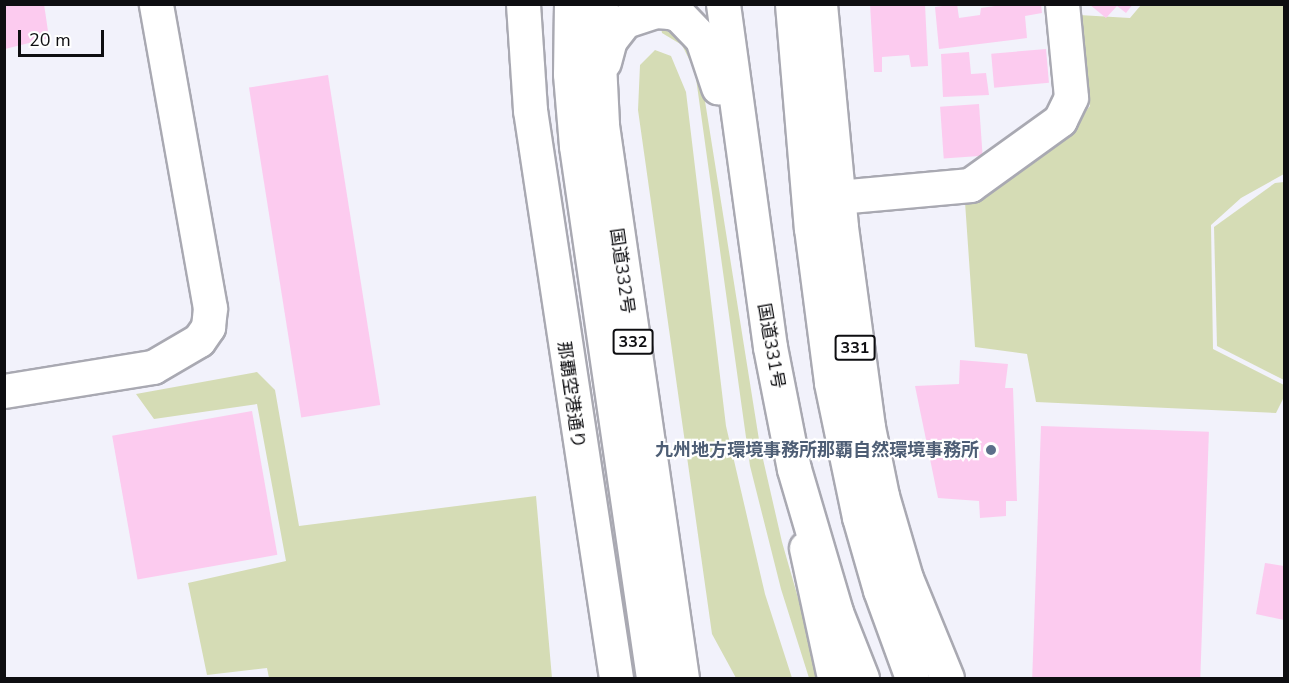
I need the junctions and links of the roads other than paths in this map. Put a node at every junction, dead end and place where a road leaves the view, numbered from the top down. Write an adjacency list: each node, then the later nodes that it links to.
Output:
1 (156, 4): 14 (main road)
2 (523, 4): 11 (main road)
3 (539, 4): 11 (main road)
4 (571, 4): 17 (main road, 国道332号 / 332)
5 (601, 4): 10 (main road, 国道332号 / 332)
6 (723, 4): 13 (main road, 国道331号)
7 (792, 4): 21 (main road, 331)
8 (820, 4): 12 (main road, 331)
9 (1062, 4): 12 (main road)
10 (600, 78): 13 (main road); 18 (main road, 国道332号 / 332)
11 (530, 110): 16 (main road, 那覇空港通り)
12 (838, 197): 22 (main road, 331)
13 (751, 222): 15 (main road, 国道331号)
14 (4, 391)
15 (794, 469): 19 (main road); 20 (main road, 国道331号)
16 (616, 678)
17 (652, 678)
18 (682, 678)
19 (834, 678)
20 (862, 678)
21 (912, 678)
22 (947, 678)

